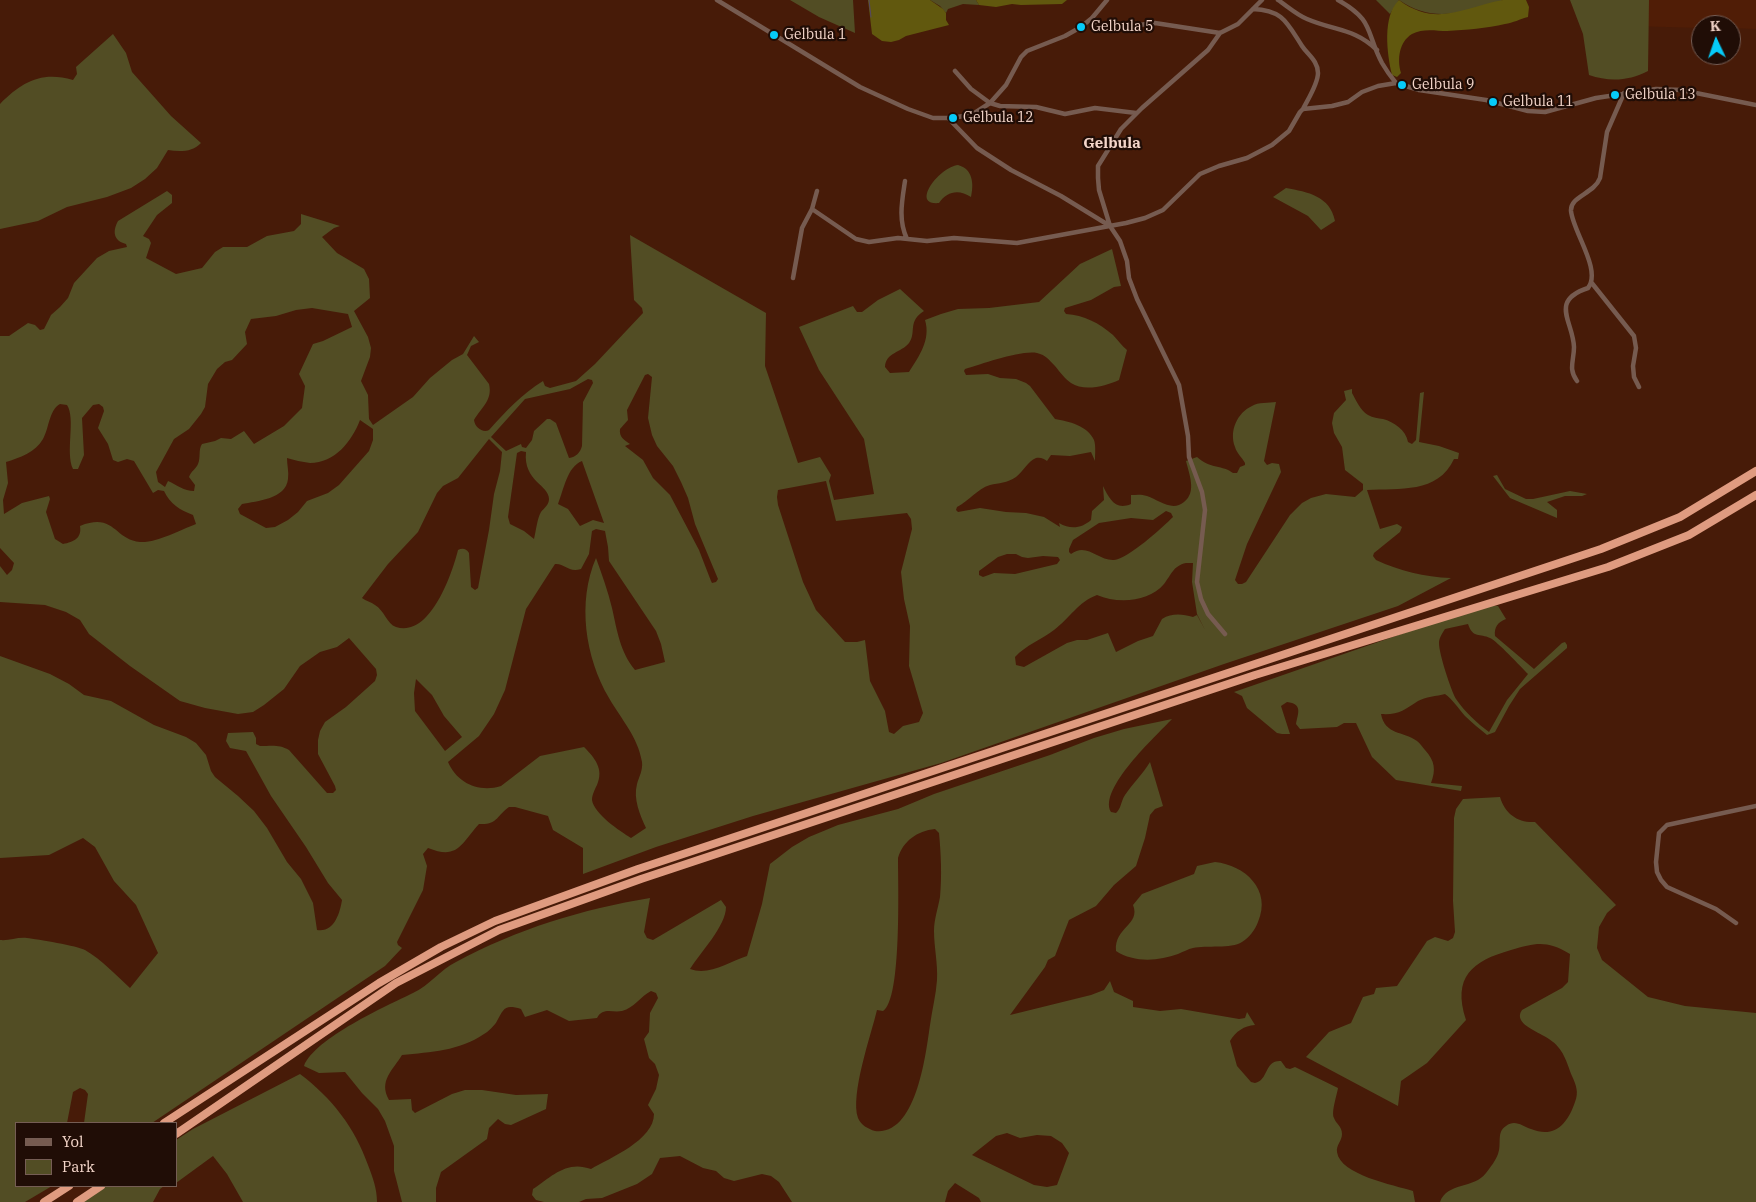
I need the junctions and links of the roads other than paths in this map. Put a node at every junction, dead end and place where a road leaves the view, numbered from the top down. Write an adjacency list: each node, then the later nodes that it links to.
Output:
1 (717, 0): 17 (street)
2 (1106, 0): 7 (street)
3 (1262, 0): 6 (street)
4 (1278, 0): 9 (street)
5 (1338, 0): 9 (street)
6 (1253, 9): 8 (street); 15 (street)
7 (1092, 18): 8 (street); 13 (street)
8 (1220, 33): 16 (street)
9 (1377, 50): 11 (street)
10 (955, 71): 13 (street)
11 (1396, 83): 12 (street); 15 (street)
12 (1624, 93): 14 (street); 24 (street)
13 (990, 104): 16 (street); 17 (street)
14 (1756, 105)
15 (1303, 109): 21 (street)
16 (1136, 113): 21 (street)
17 (948, 118): 21 (street)
18 (906, 181): 22 (street)
19 (817, 191): 20 (street)
20 (812, 209): 22 (street); 23 (street)
21 (1110, 226): 22 (street); 29 (street)
22 (907, 239)
23 (793, 278)
24 (1591, 282): 25 (street); 26 (street)
25 (1577, 381)
26 (1639, 387)
27 (1756, 471): 32 (highway)
28 (1756, 495): 33 (highway)
29 (1225, 634)
30 (1756, 806): 31 (street)
31 (1736, 922)
32 (166, 1122)
33 (178, 1133)
34 (67, 1187): 36 (highway)
35 (99, 1187): 37 (highway)
36 (44, 1202)
37 (77, 1202)

